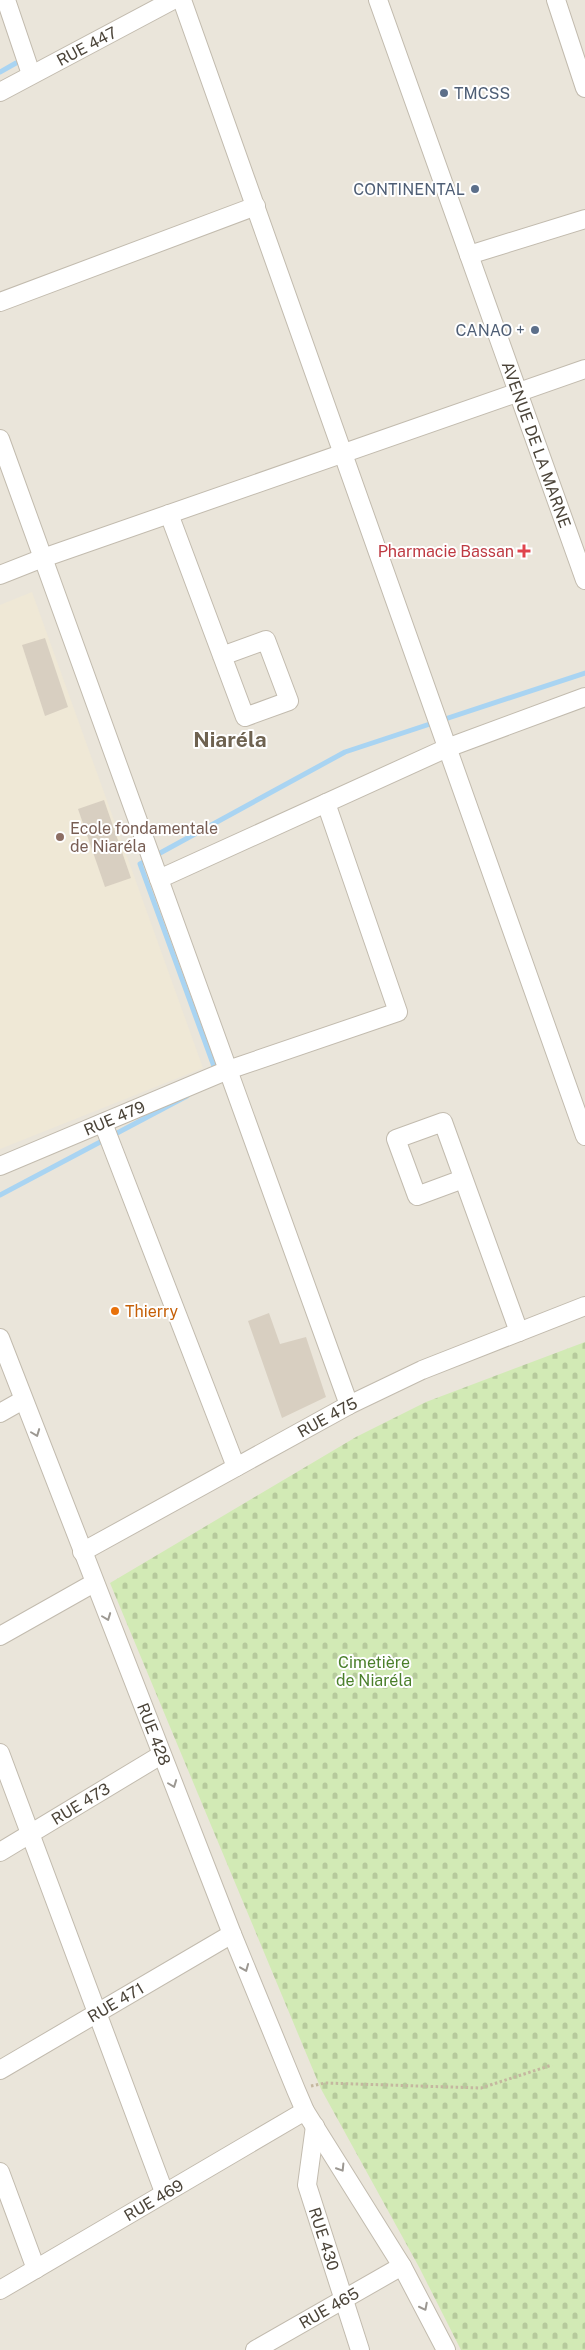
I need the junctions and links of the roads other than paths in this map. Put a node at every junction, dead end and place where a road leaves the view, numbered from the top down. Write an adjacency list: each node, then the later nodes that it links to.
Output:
1 (6, 0): 6 (street)
2 (173, 0): 6 (street, RUE 447)
3 (182, 0): 9 (street)
4 (378, 0): 11 (street, AVENUE DE LA MARNE)
5 (556, 0): 7 (street)
6 (31, 74): 8 (street, RUE 447)
7 (585, 88)
8 (0, 92)
9 (256, 206): 12 (street); 16 (street)
10 (585, 219): 11 (street)
11 (469, 255): 14 (street, AVENUE DE LA MARNE)
12 (0, 302)
13 (585, 369): 14 (street)
14 (518, 392): 16 (street); 20 (street, AVENUE DE LA MARNE)
15 (0, 439): 18 (street)
16 (343, 454): 17 (street); 23 (street)
17 (169, 514): 18 (street); 21 (street)
18 (43, 558): 19 (street); 25 (street)
19 (0, 575)
20 (585, 580)
21 (222, 656): 21 (street)
22 (585, 698): 23 (street)
23 (447, 748): 24 (street); 28 (street)
24 (326, 803): 25 (street); 26 (street, RUE 479)
25 (159, 879): 26 (street)
26 (228, 1070): 27 (street, RUE 479); 35 (street)
27 (103, 1123): 29 (street, RUE 479); 37 (street)
28 (585, 1136)
29 (0, 1166)
30 (463, 1179): 30 (street); 32 (street)
31 (585, 1306): 32 (street, RUE 475)
32 (519, 1332): 35 (street, RUE 475)
33 (0, 1338): 34 (street, RUE 428)
34 (23, 1400): 36 (street); 38 (street, RUE 428, one-way to 38)
35 (350, 1405): 37 (street, RUE 475)
36 (0, 1413)
37 (236, 1467): 38 (street, RUE 475)
38 (82, 1552): 39 (street, RUE 428)
39 (94, 1583): 40 (street); 42 (street, RUE 428, one-way to 42)
40 (0, 1636)
41 (0, 1753): 43 (street)
42 (161, 1755): 43 (street, RUE 473); 45 (street, RUE 428, one-way to 45)
43 (29, 1834): 44 (street, RUE 473); 46 (street)
44 (0, 1852)
45 (232, 1934): 46 (street, RUE 471); 48 (street, RUE 428, one-way to 48)
46 (97, 2013): 47 (street, RUE 471); 51 (street)
47 (0, 2070)
48 (305, 2111): 49 (street, RUE 428); 51 (street, RUE 469)
49 (315, 2126): 52 (street, RUE 428, one-way to 52); 55 (street, RUE 430)
50 (0, 2172): 53 (street)
51 (164, 2192): 53 (street, RUE 469)
52 (402, 2266): 55 (street, RUE 465); 58 (street, RUE 428, one-way to 58)
53 (36, 2269): 54 (street, RUE 469)
54 (0, 2290)
55 (344, 2298): 56 (street, RUE 465); 57 (street, RUE 430)
56 (255, 2350)
57 (360, 2350)
58 (446, 2350)

